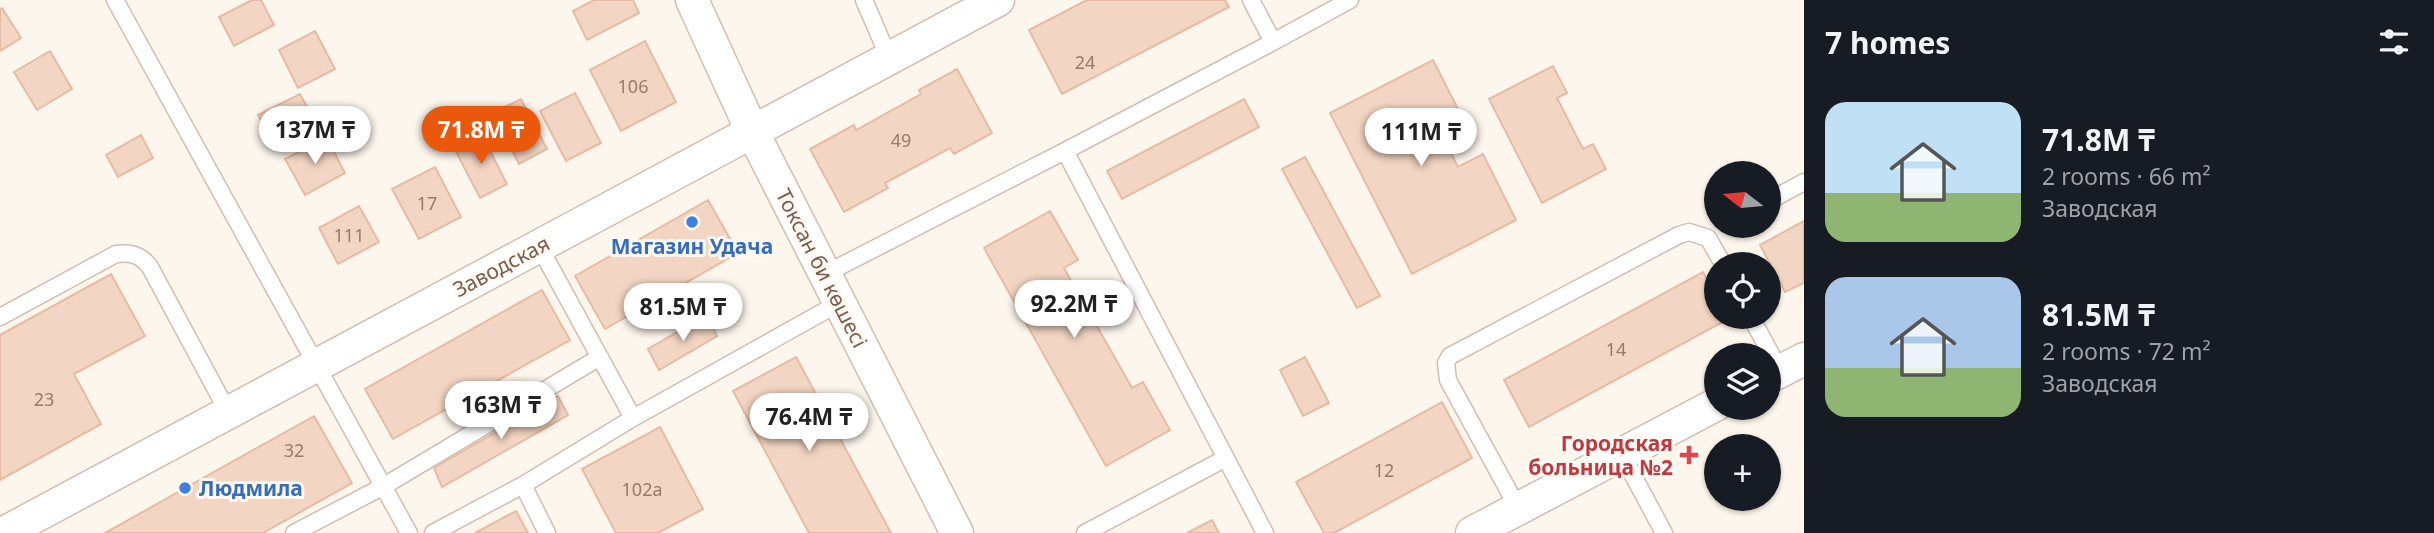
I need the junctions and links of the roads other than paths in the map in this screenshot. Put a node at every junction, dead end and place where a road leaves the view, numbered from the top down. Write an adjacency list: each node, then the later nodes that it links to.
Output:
1 (115, 0): 20 (lane)
2 (692, 0): 9 (street, Токсан би көшесі)
3 (864, 0): 8 (lane)
4 (998, 0): 8 (street, Заводская)
5 (1251, 0): 7 (lane)
6 (1350, 0): 7 (lane)
7 (1273, 42): 10 (lane)
8 (889, 58): 9 (street, Заводская)
9 (752, 131): 13 (street, Заводская); 15 (street, Токсан би көшесі)
10 (1065, 151): 15 (lane); 26 (lane)
11 (1804, 182): 12 (lane)
12 (1782, 194)
13 (539, 246): 19 (lane); 20 (street, Заводская)
14 (1716, 252): 29 (lane)
15 (825, 274): 16 (street, Токсан би көшесі)
16 (839, 303): 24 (lane); 35 (street, Токсан би көшесі)
17 (0, 317): 23 (lane)
18 (1759, 329): 21 (lane)
19 (600, 357): 24 (lane); 28 (lane)
20 (317, 365): 23 (street, Заводская); 28 (lane)
21 (1784, 369)
22 (1704, 411): 25 (street)
23 (228, 412): 30 (street, Заводская)
24 (633, 418): 27 (lane)
25 (1621, 453): 29 (street); 39 (lane)
26 (1226, 458): 36 (lane); 37 (lane)
27 (523, 485): 33 (lane); 34 (lane)
28 (384, 486): 31 (lane); 32 (lane)
29 (1518, 508): 38 (street)
30 (4, 533)
31 (294, 533)
32 (409, 533)
33 (433, 533)
34 (547, 533)
35 (957, 533)
36 (1084, 533)
37 (1265, 533)
38 (1472, 533)
39 (1664, 533)

